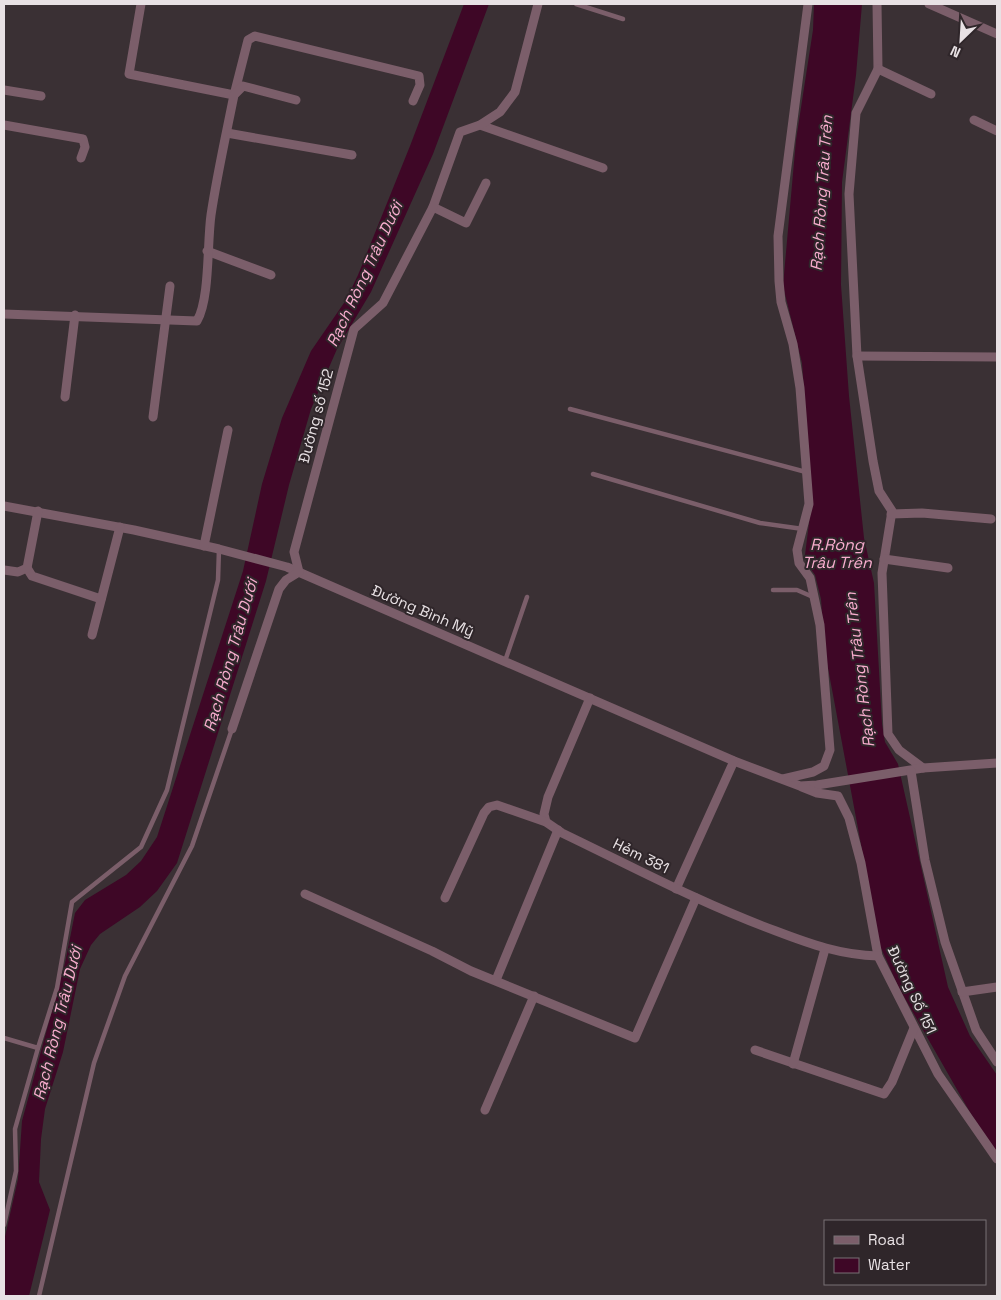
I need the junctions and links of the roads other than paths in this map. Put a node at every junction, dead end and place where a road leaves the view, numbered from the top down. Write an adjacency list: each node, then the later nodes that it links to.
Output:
1 (141, 4): 12 (street)
2 (538, 4): 18 (street, Đường số 152)
3 (576, 4): 7 (lane)
4 (808, 4): 38 (street)
5 (877, 4): 9 (street)
6 (929, 4): 8 (street)
7 (623, 19)
8 (997, 34)
9 (878, 69): 11 (street); 32 (street)
10 (4, 90): 13 (street)
11 (931, 94)
12 (234, 95): 14 (street); 15 (street); 20 (street)
13 (41, 96)
14 (296, 100)
15 (413, 101)
16 (974, 120): 19 (street)
17 (4, 125): 22 (street)
18 (480, 125): 23 (street); 25 (street, Đường số 152)
19 (997, 131)
20 (227, 133): 21 (street); 26 (street)
21 (352, 155)
22 (81, 158)
23 (603, 168)
24 (486, 183): 25 (street)
25 (433, 207): 52 (street, Đường số 152)
26 (207, 251): 27 (street); 31 (street)
27 (271, 275)
28 (170, 286): 31 (street)
29 (4, 314): 30 (street)
30 (75, 315): 31 (street); 34 (street)
31 (165, 321): 36 (street)
32 (857, 356): 33 (street); 42 (street)
33 (997, 357)
34 (65, 397)
35 (570, 409): 38 (lane)
36 (153, 417)
37 (228, 430): 46 (street)
38 (806, 472): 45 (street)
39 (593, 474): 45 (lane)
40 (4, 506): 41 (street, Đường Bình Mỹ)
41 (38, 511): 44 (street, Đường Bình Mỹ); 49 (street)
42 (891, 514): 43 (street); 48 (street)
43 (990, 519)
44 (120, 527): 46 (street, Đường Bình Mỹ); 56 (street)
45 (803, 528): 55 (street)
46 (204, 546): 47 (street, Đường Bình Mỹ)
47 (219, 549): 52 (street, Đường Bình Mỹ); 81 (lane)
48 (884, 559): 50 (street); 63 (street)
49 (27, 568): 51 (street); 56 (street)
50 (948, 568)
51 (4, 570)
52 (299, 572): 58 (street, Đường Bình Mỹ); 60 (street)
53 (773, 590): 55 (lane)
54 (527, 597): 58 (lane)
55 (815, 598): 65 (street)
56 (101, 599): 57 (street)
57 (92, 635)
58 (505, 661): 59 (street, Đường Bình Mỹ)
59 (590, 698): 61 (street, Đường Bình Mỹ); 67 (street)
60 (232, 729): 88 (lane)
61 (734, 761): 65 (street, Đường Bình Mỹ); 69 (street)
62 (997, 763): 63 (street)
63 (923, 768): 64 (street)
64 (907, 772): 66 (street, Đường Bình Mỹ); 77 (street)
65 (777, 779): 66 (street, Đường Bình Mỹ)
66 (800, 786): 74 (street, Đường Số 151)
67 (546, 822): 68 (street, Hẻm 381); 71 (street, Hẻm 381)
68 (558, 830): 69 (street, Hẻm 381); 75 (street)
69 (676, 889): 72 (street, Hẻm 381)
70 (305, 894): 75 (street)
71 (445, 898)
72 (696, 898): 73 (street, Hẻm 381); 78 (street)
73 (824, 949): 74 (street, Hẻm 381); 84 (street)
74 (878, 956): 79 (street, Đường Số 151)
75 (496, 980): 78 (street)
76 (997, 987): 77 (street)
77 (962, 992): 83 (street)
78 (534, 996): 85 (street)
79 (914, 1028): 84 (street); 86 (street, Đường Số 151)
80 (4, 1038): 81 (lane)
81 (38, 1048): 87 (lane)
82 (755, 1050): 84 (street)
83 (997, 1062)
84 (793, 1064)
85 (485, 1110)
86 (997, 1159)
87 (4, 1225)
88 (39, 1296)

